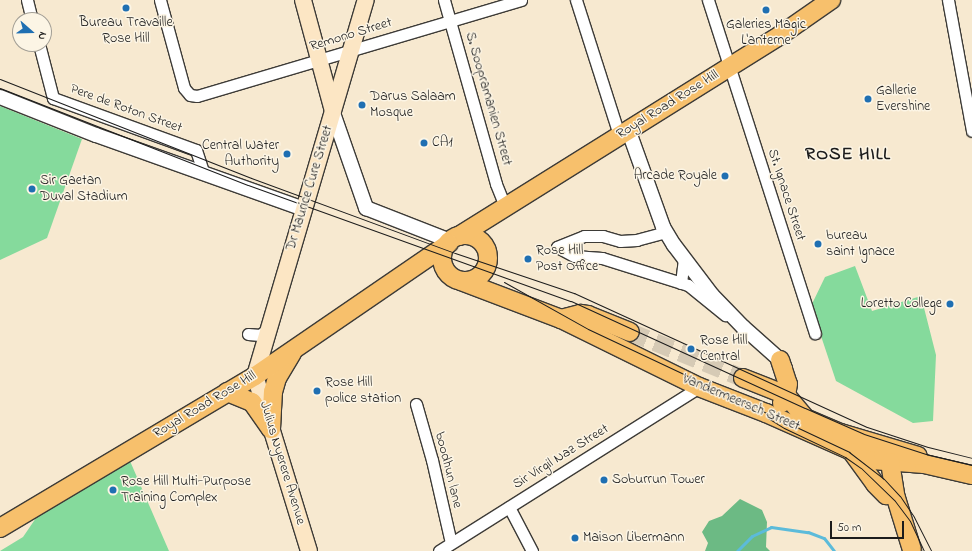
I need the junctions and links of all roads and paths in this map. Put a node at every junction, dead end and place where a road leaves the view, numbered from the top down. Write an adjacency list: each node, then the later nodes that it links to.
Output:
1 (27, 0): 11 (street)
2 (160, 0): 15 (street, Remono Street)
3 (303, 0): 15 (main road)
4 (366, 0): 13 (main road, Dr Maurice Cure Street)
5 (444, 0): 12 (street, S. Soopramanien Street)
6 (521, 0): 12 (street, Remono Street)
7 (576, 0): 20 (street)
8 (708, 0): 16 (street, St. Ignace Street)
9 (948, 0): 19 (street)
10 (827, 1): 16 (main road, Royal Road Rose Hill)
11 (30, 12)
12 (450, 21): 13 (street, Remono Street); 22 (street, S. Soopramanien Street)
13 (350, 51): 15 (street, Remono Street); 18 (main road, Dr Maurice Cure Street)
14 (41, 52): 21 (street, Pere de Roton Street)
15 (320, 61): 18 (main road)
16 (729, 67): 20 (main road, Royal Road Rose Hill); 38 (street, St. Ignace Street)
17 (0, 98): 21 (street)
18 (333, 113): 23 (main road, Dr Maurice Cure Street); 25 (street)
19 (972, 131)
20 (624, 132): 22 (main road, Royal Road Rose Hill); 24 (street)
21 (204, 174): 23 (street)
22 (504, 207): 25 (main road, Royal Road Rose Hill); 26 (main road, Royal Road Rose Hill)
23 (304, 209): 36 (main road, Dr Maurice Cure Street)
24 (666, 232): 27 (street); 32 (street)
25 (453, 240): 26 (main road); 28 (main road); 30 (main road, Royal Road Rose Hill)
26 (486, 248): 29 (main road)
27 (684, 260): 32 (street); 35 (street)
28 (444, 266): 30 (main road, Royal Road Rose Hill); 31 (main road)
29 (486, 267): 31 (main road); 33 (main road)
30 (404, 273): 40 (main road, Royal Road Rose Hill)
31 (461, 281): 33 (main road, Vandermeersch Street)
32 (681, 283): 35 (street)
33 (519, 304): 34 (main road, Vandermeersch Street)
34 (561, 319): 37 (main road); 44 (main road, Vandermeersch Street)
35 (743, 327): 41 (street)
36 (268, 330): 39 (street); 42 (main road, Dr Maurice Cure Street)
37 (630, 332)
38 (815, 333)
39 (248, 334)
40 (295, 349): 42 (main road, Royal Road Rose Hill); 49 (main road)
41 (780, 360): 46 (main road)
42 (254, 376): 45 (main road, Royal Road Rose Hill); 49 (main road, Julius Nyerere Avenue)
43 (743, 378): 46 (main road)
44 (699, 387): 48 (main road, Vandermeersch Street); 55 (street, Sir Virgil Naz Street)
45 (227, 392): 49 (main road); 56 (main road, Royal Road Rose Hill)
46 (792, 401): 48 (main road); 51 (main road, Vandermeersch Street)
47 (416, 404): 57 (street, boodhun lane)
48 (766, 413): 50 (main road, Vandermeersch Street)
49 (271, 429): 59 (main road, Julius Nyerere Avenue)
50 (852, 451): 51 (main road, Vandermeersch Street); 54 (main road)
51 (890, 458): 52 (main road, Vandermeersch Street); 53 (main road, Vandermeersch Street); 54 (main road)
52 (924, 464): 53 (main road, Vandermeersch Street); 54 (main road)
53 (972, 475)
54 (891, 496): 58 (main road)
55 (509, 507): 57 (street, Sir Virgil Naz Street); 61 (street)
56 (0, 528)
57 (451, 544): 60 (street, Sir Virgil Naz Street)
58 (912, 550)
59 (309, 551)
60 (438, 551)
61 (532, 551)

